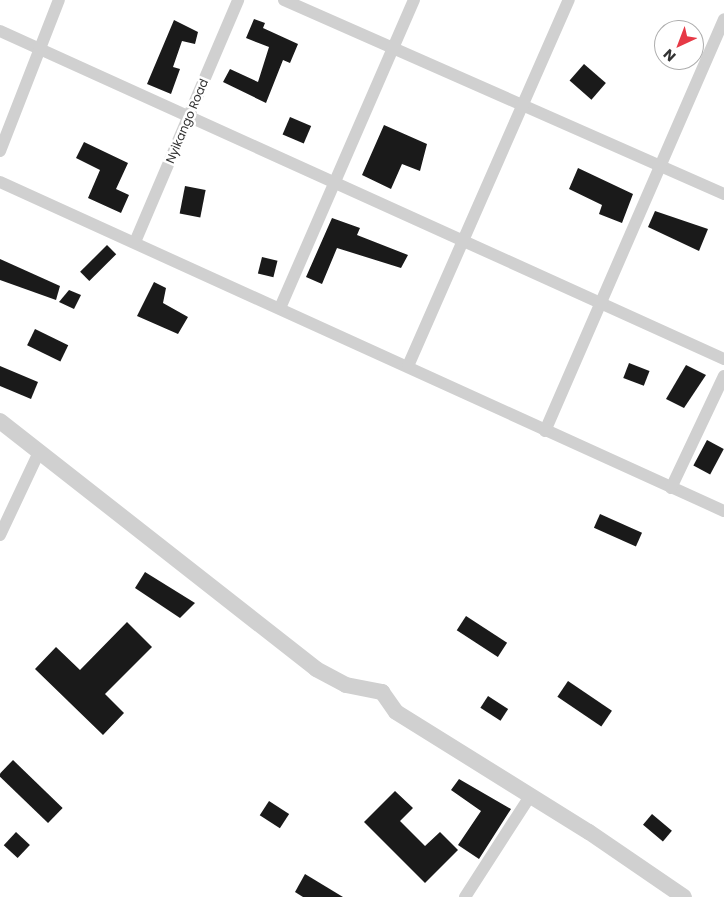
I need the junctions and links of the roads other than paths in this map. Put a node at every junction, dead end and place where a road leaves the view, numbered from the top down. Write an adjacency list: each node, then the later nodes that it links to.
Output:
1 (59, 0): 8 (street)
2 (238, 0): 11 (street, Nyikango Road)
3 (284, 0): 9 (street)
4 (414, 0): 9 (street)
5 (569, 0): 10 (street)
6 (724, 18): 13 (street)
7 (0, 31): 8 (street)
8 (40, 49): 11 (street); 12 (street)
9 (393, 49): 10 (street); 14 (street)
10 (522, 106): 13 (street); 17 (street)
11 (190, 114): 14 (street); 18 (street, Nyikango Road)
12 (0, 151)
13 (660, 168): 16 (street); 19 (street)
14 (337, 180): 17 (street); 20 (street)
15 (0, 182): 18 (street)
16 (724, 194)
17 (466, 238): 19 (street); 22 (street)
18 (135, 242): 20 (street)
19 (602, 304): 21 (street); 25 (street)
20 (280, 308): 22 (street)
21 (724, 359)
22 (408, 366): 25 (street)
23 (724, 376): 27 (street)
24 (0, 421): 26 (street)
25 (545, 430): 27 (street)
26 (39, 452): 29 (street); 30 (street)
27 (671, 488): 28 (street)
28 (724, 511)
29 (0, 535)
30 (530, 796): 31 (street); 32 (street)
31 (465, 897)
32 (684, 897)

